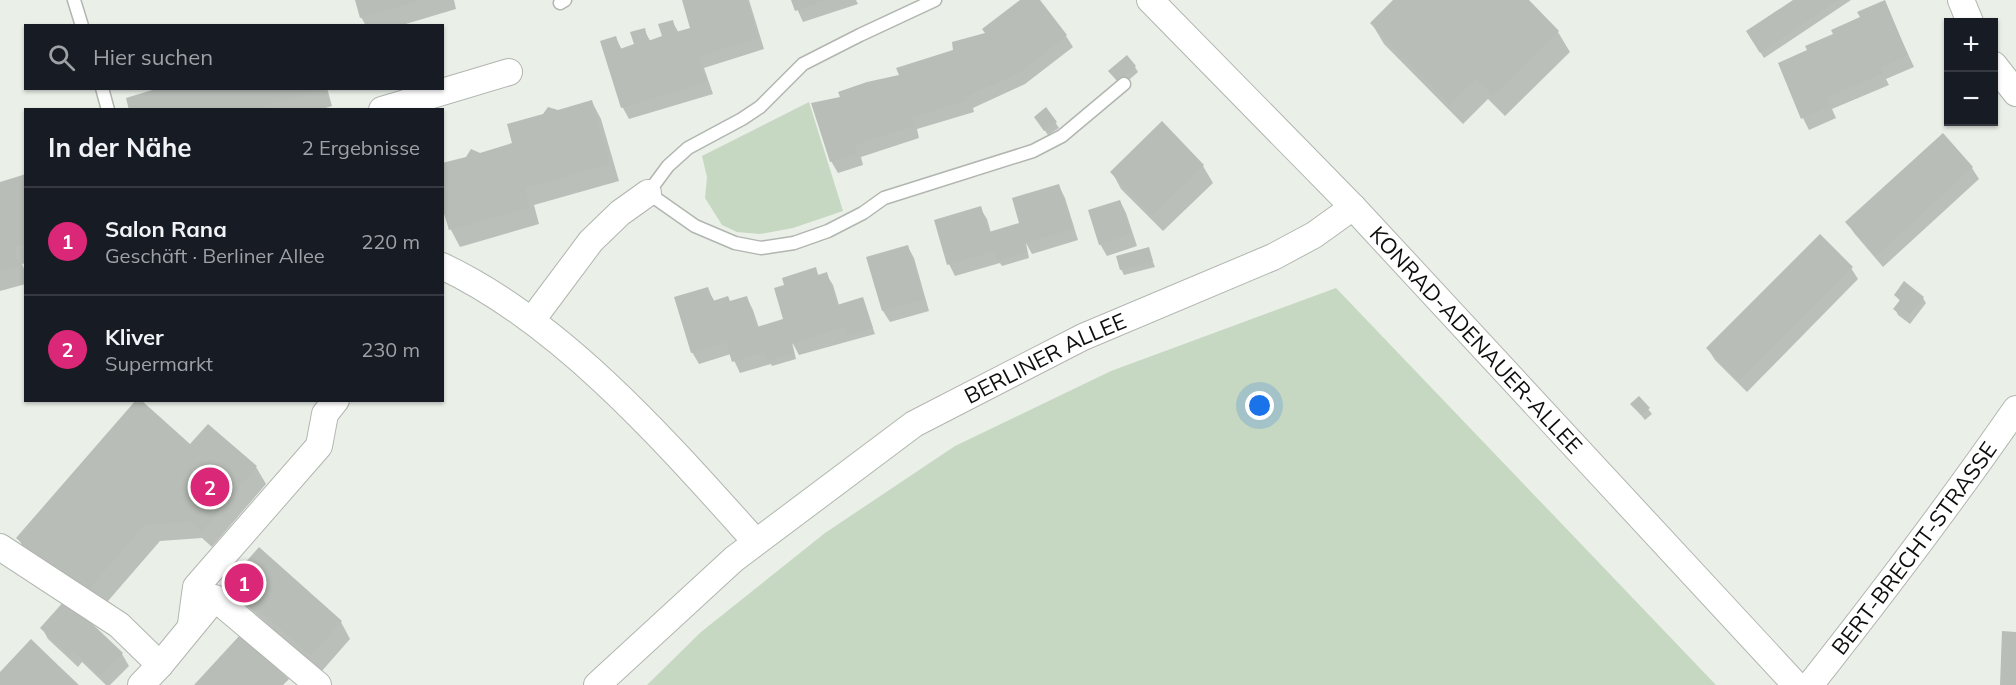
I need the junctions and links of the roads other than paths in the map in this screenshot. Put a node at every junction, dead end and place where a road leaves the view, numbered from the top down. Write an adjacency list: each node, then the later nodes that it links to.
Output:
1 (74, 0): 6 (lane)
2 (935, 0): 14 (lane)
3 (1150, 0): 15 (street, KONRAD-ADENAUER-ALLEE)
4 (1961, 0): 5 (street)
5 (1968, 18)
6 (81, 24)
7 (1998, 69): 11 (street)
8 (509, 72): 13 (street)
9 (1124, 84): 14 (lane)
10 (103, 90): 12 (lane)
11 (2016, 93)
12 (107, 108)
13 (389, 108)
14 (648, 193): 17 (street)
15 (1353, 207): 20 (street, BERLINER ALLEE); 27 (street, KONRAD-ADENAUER-ALLEE)
16 (448, 276): 17 (street)
17 (532, 320): 20 (street)
18 (334, 402): 22 (street)
19 (2016, 409): 28 (street, BERT-BRECHT-STRASSE)
20 (756, 542): 26 (street, BERLINER ALLEE)
21 (0, 547): 23 (street)
22 (191, 624): 23 (street); 25 (street)
23 (160, 665): 24 (street)
24 (141, 685)
25 (318, 685)
26 (597, 685)
27 (1796, 685)
28 (1810, 685)

